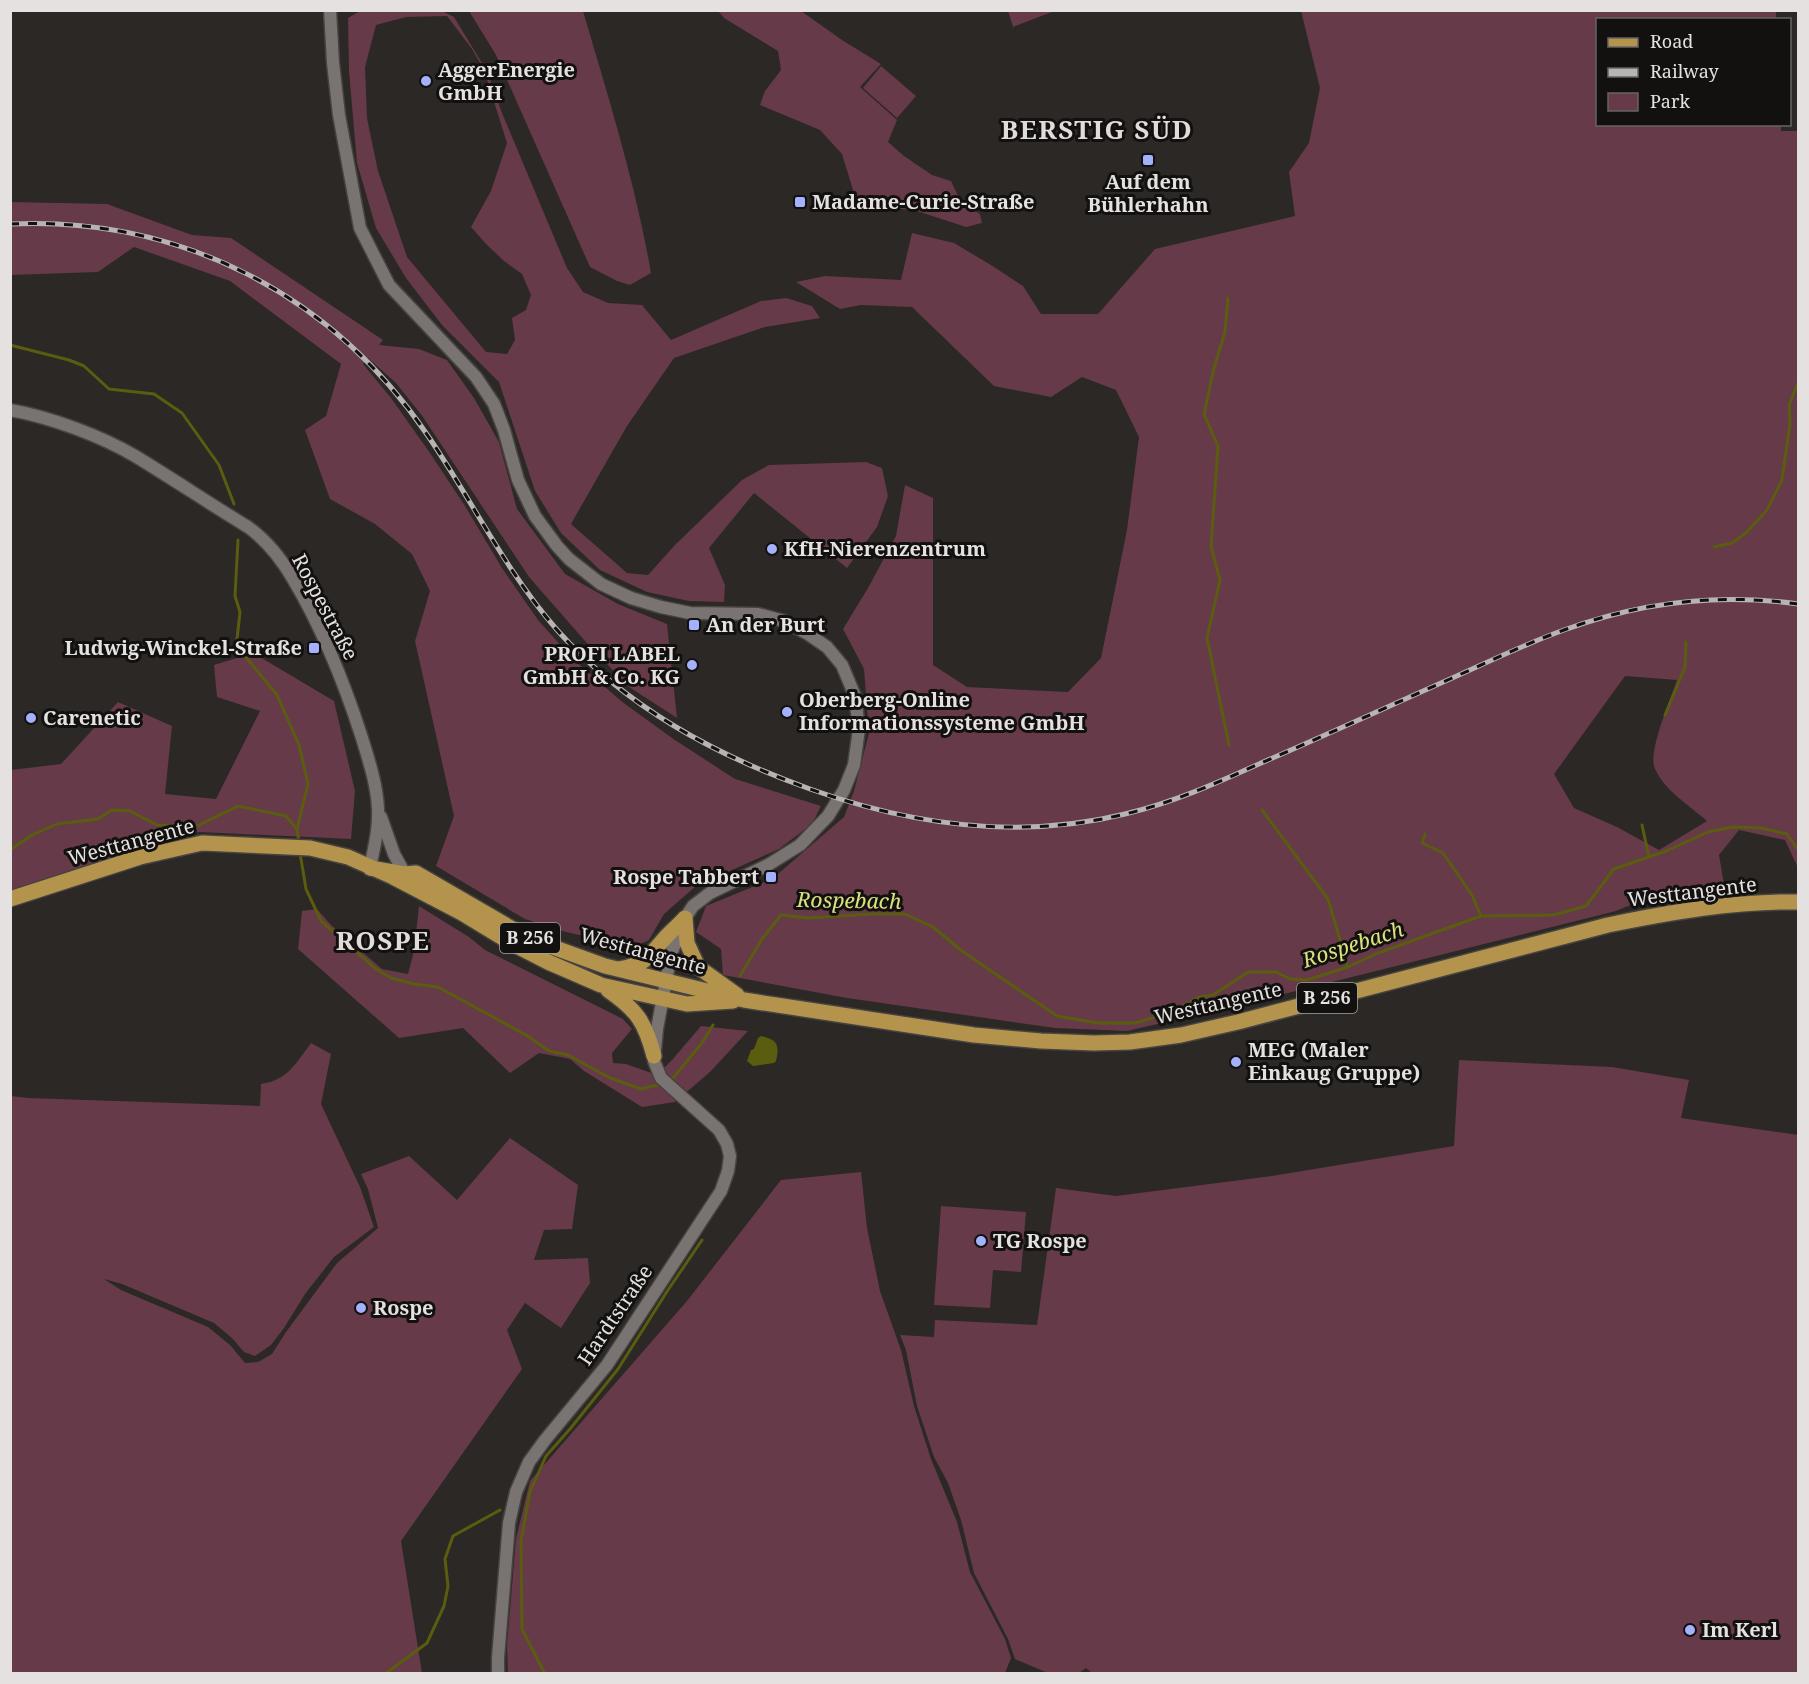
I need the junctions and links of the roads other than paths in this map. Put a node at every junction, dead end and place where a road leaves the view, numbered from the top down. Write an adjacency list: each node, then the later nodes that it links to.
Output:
1 (330, 10): 8 (street)
2 (10, 410): 3 (street, Rospestraße)
3 (378, 808): 4 (street, Rospestraße); 5 (street)
4 (370, 868): 5 (main road, Westtangente / B 256); 6 (main road, Westtangente / B 256); 11 (main road, Westtangente / B 256)
5 (405, 874): 9 (main road, Westtangente / B 256)
6 (10, 899)
7 (1798, 902): 13 (main road, Westtangente / B 256)
8 (685, 918): 9 (main road); 10 (street, Hardtstraße); 13 (main road, B 256)
9 (616, 969): 10 (main road, Westtangente / B 256)
10 (666, 981): 12 (street, Hardtstraße); 13 (main road, Westtangente / B 256)
11 (601, 985): 12 (main road, Westtangente / B 256); 14 (main road, B 256)
12 (663, 1000): 13 (main road, Westtangente / B 256); 14 (street, Hardtstraße)
13 (744, 1000)
14 (654, 1056): 15 (street, Hardtstraße)
15 (498, 1674)

